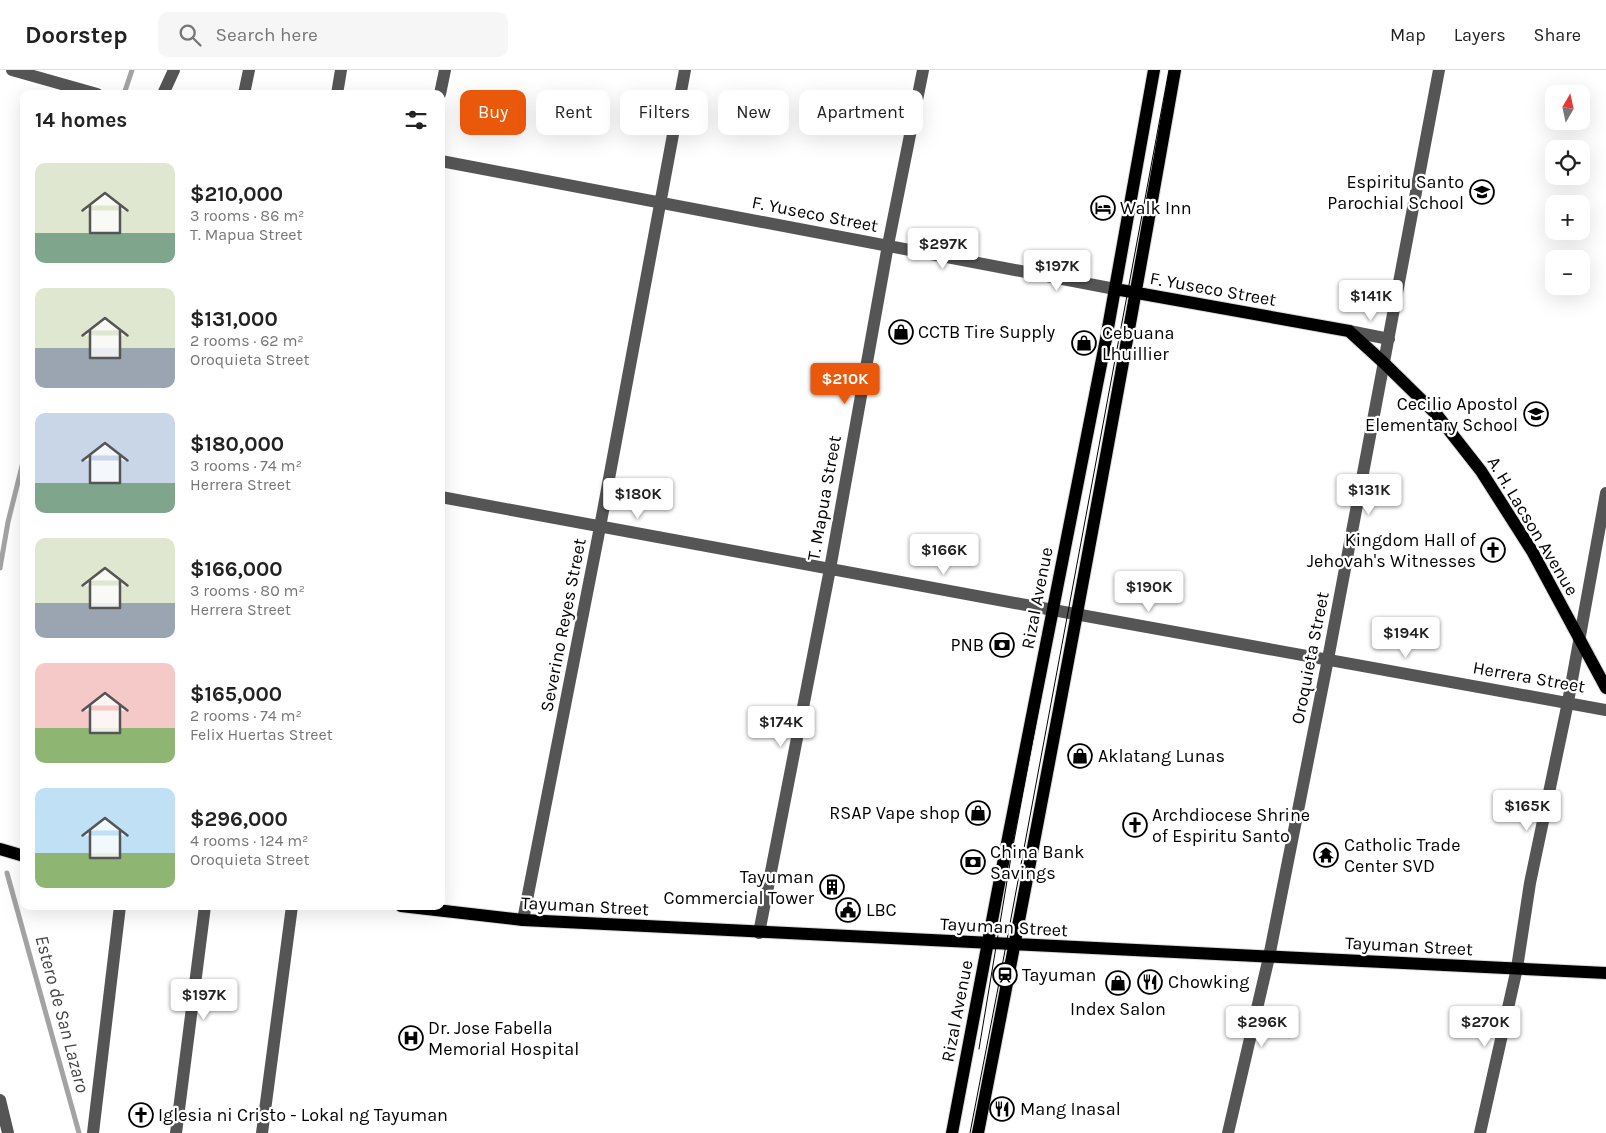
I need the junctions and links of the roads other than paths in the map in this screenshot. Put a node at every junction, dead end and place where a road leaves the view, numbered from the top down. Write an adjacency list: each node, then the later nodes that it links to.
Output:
1 (12, 70): 11 (street)
2 (174, 70): 12 (street)
3 (249, 70): 13 (street)
4 (341, 70): 14 (street)
5 (445, 70): 15 (street)
6 (685, 70): 17 (street, Severino Reyes Street)
7 (923, 70): 18 (street, T. Mapua Street)
8 (1154, 70): 19 (main road, Rizal Avenue)
9 (1175, 70): 20 (main road)
10 (1439, 70): 22 (street, Oroquieta Street)
11 (83, 90)
12 (165, 90)
13 (245, 90)
14 (338, 90)
15 (441, 90)
16 (445, 162): 17 (street, F. Yuseco Street)
17 (659, 202): 18 (street, F. Yuseco Street); 26 (street, Severino Reyes Street)
18 (888, 245): 19 (street, F. Yuseco Street); 27 (street, T. Mapua Street)
19 (1115, 289): 20 (main road, F. Yuseco Street); 28 (main road, Rizal Avenue)
20 (1136, 293): 21 (main road, F. Yuseco Street); 29 (main road)
21 (1349, 331): 22 (street, F. Yuseco Street); 23 (main road, A. H. Lacson Avenue)
22 (1388, 339): 23 (street, Oroquieta Street)
23 (1384, 362): 30 (main road, A. H. Lacson Avenue); 31 (street, Oroquieta Street)
24 (1606, 493): 30 (street)
25 (445, 498): 26 (street, Herrera Street)
26 (600, 526): 27 (street, Herrera Street); 41 (street, Severino Reyes Street)
27 (830, 569): 28 (street, Herrera Street); 42 (street, T. Mapua Street)
28 (1053, 610): 29 (street, Herrera Street); 43 (main road, Rizal Avenue)
29 (1076, 614): 31 (street, Herrera Street); 44 (main road)
30 (1580, 639): 32 (main road, A. H. Lacson Avenue); 33 (street)
31 (1328, 659): 33 (street, Herrera Street); 45 (street, Oroquieta Street)
32 (1606, 688)
33 (1568, 702): 34 (street, Herrera Street); 46 (street)
34 (1606, 710)
35 (0, 849): 36 (main road)
36 (20, 855)
37 (120, 910): 50 (street)
38 (204, 910): 51 (street)
39 (291, 910): 52 (street)
40 (436, 910): 41 (main road, Tayuman Street)
41 (523, 920): 42 (main road, Tayuman Street)
42 (759, 933): 43 (main road, Tayuman Street)
43 (988, 944): 44 (main road, Tayuman Street); 53 (main road, Rizal Avenue)
44 (1015, 945): 45 (main road, Tayuman Street); 54 (main road)
45 (1269, 957): 46 (main road, Tayuman Street); 55 (street, Oroquieta Street)
46 (1517, 968): 47 (main road, Tayuman Street); 56 (street)
47 (1606, 973)
48 (0, 1100): 49 (street)
49 (8, 1133)
50 (94, 1133)
51 (176, 1133)
52 (262, 1133)
53 (952, 1133)
54 (978, 1133)
55 (1228, 1133)
56 (1480, 1133)

